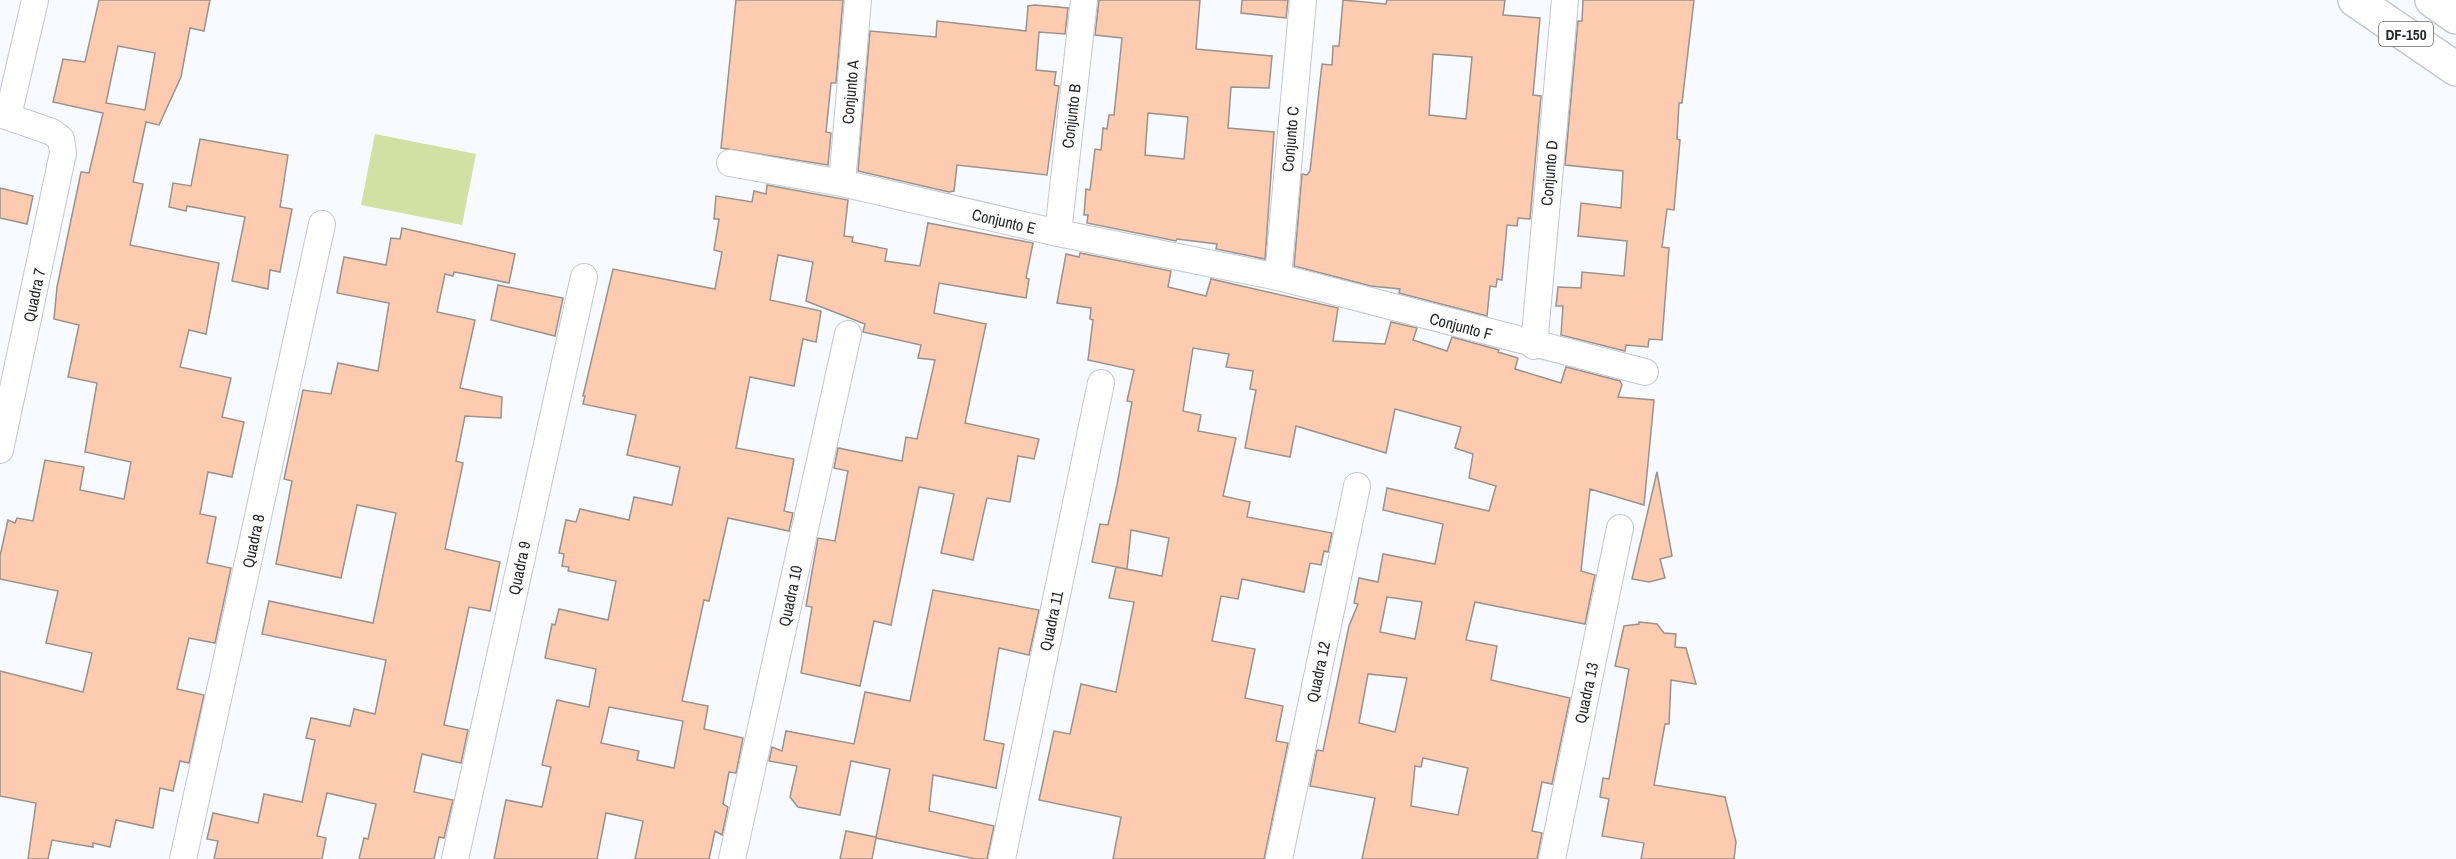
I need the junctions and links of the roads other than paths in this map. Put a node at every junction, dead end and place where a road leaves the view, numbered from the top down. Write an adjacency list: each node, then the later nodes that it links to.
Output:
1 (35, 0): 10 (street)
2 (858, 0): 12 (street, Conjunto A)
3 (1084, 0): 14 (street, Conjunto B)
4 (1303, 0): 16 (street, Conjunto C)
5 (1565, 0): 18 (street, Conjunto D)
6 (2355, 0): 9 (main road, DF-150)
7 (2432, 0): 8 (main road, DF-150)
8 (2456, 17)
9 (2456, 69)
10 (4, 115): 21 (street, Quadra 7)
11 (730, 164): 12 (street, Conjunto E)
12 (842, 183): 14 (street, Conjunto E)
13 (322, 224): 24 (street, Quadra 8)
14 (1058, 233): 16 (street, Conjunto E)
15 (584, 277): 25 (street, Quadra 9)
16 (1278, 277): 18 (street, Conjunto F)
17 (848, 334): 26 (street, Quadra 10)
18 (1534, 346): 19 (street, Conjunto F)
19 (1644, 372)
20 (1101, 383): 27 (street, Quadra 11)
21 (0, 450)
22 (1357, 486): 28 (street, Quadra 12)
23 (1620, 528): 29 (street, Quadra 13)
24 (183, 859)
25 (455, 859)
26 (732, 859)
27 (1002, 859)
28 (1279, 859)
29 (1551, 859)

